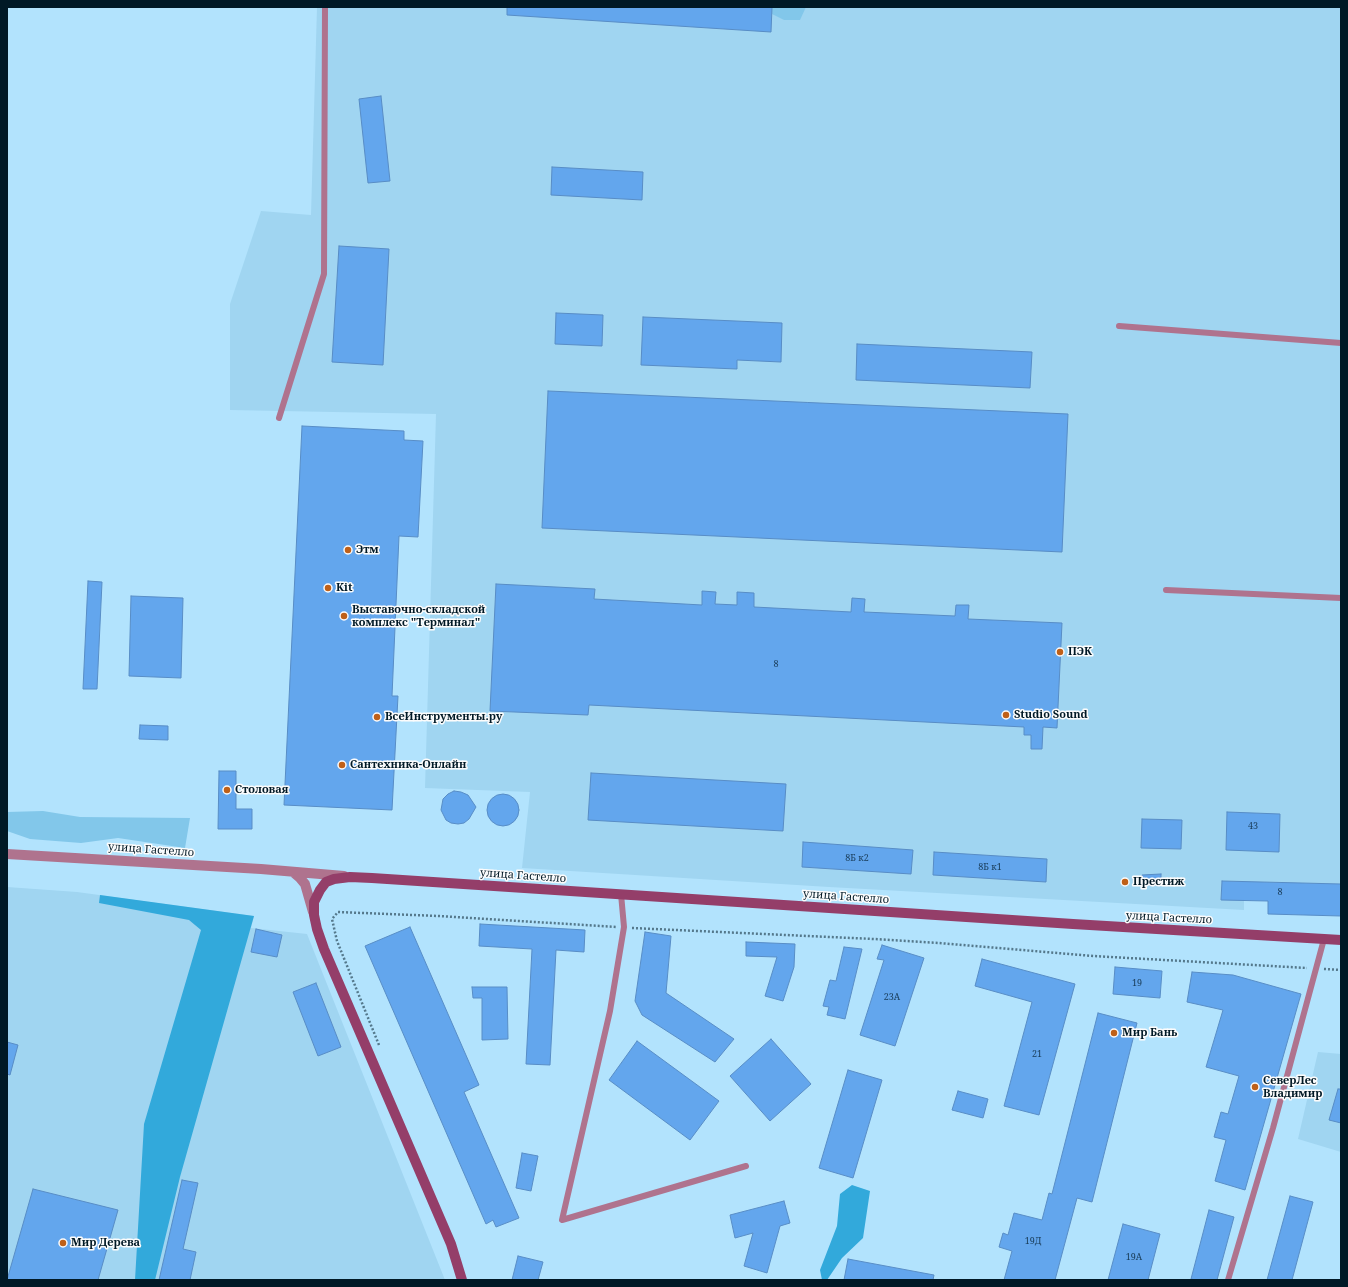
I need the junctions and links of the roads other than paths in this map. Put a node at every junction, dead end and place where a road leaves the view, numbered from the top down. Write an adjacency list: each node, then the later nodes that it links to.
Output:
1 (325, 7): 4 (lane)
2 (1119, 326): 3 (lane)
3 (1341, 343)
4 (279, 418)
5 (1166, 590): 6 (lane)
6 (1341, 598)
7 (7, 854): 8 (street, улица Гастелло)
8 (293, 872): 9 (street, улица Гастелло); 11 (street)
9 (350, 877): 10 (main road, улица Гастелло); 11 (main road, улица Гастелло)
10 (621, 894): 12 (main road, улица Гастелло); 14 (lane)
11 (314, 915): 15 (main road)
12 (1324, 939): 13 (main road, улица Гастелло); 16 (lane)
13 (1341, 940)
14 (746, 1166)
15 (462, 1280)
16 (1228, 1280)

